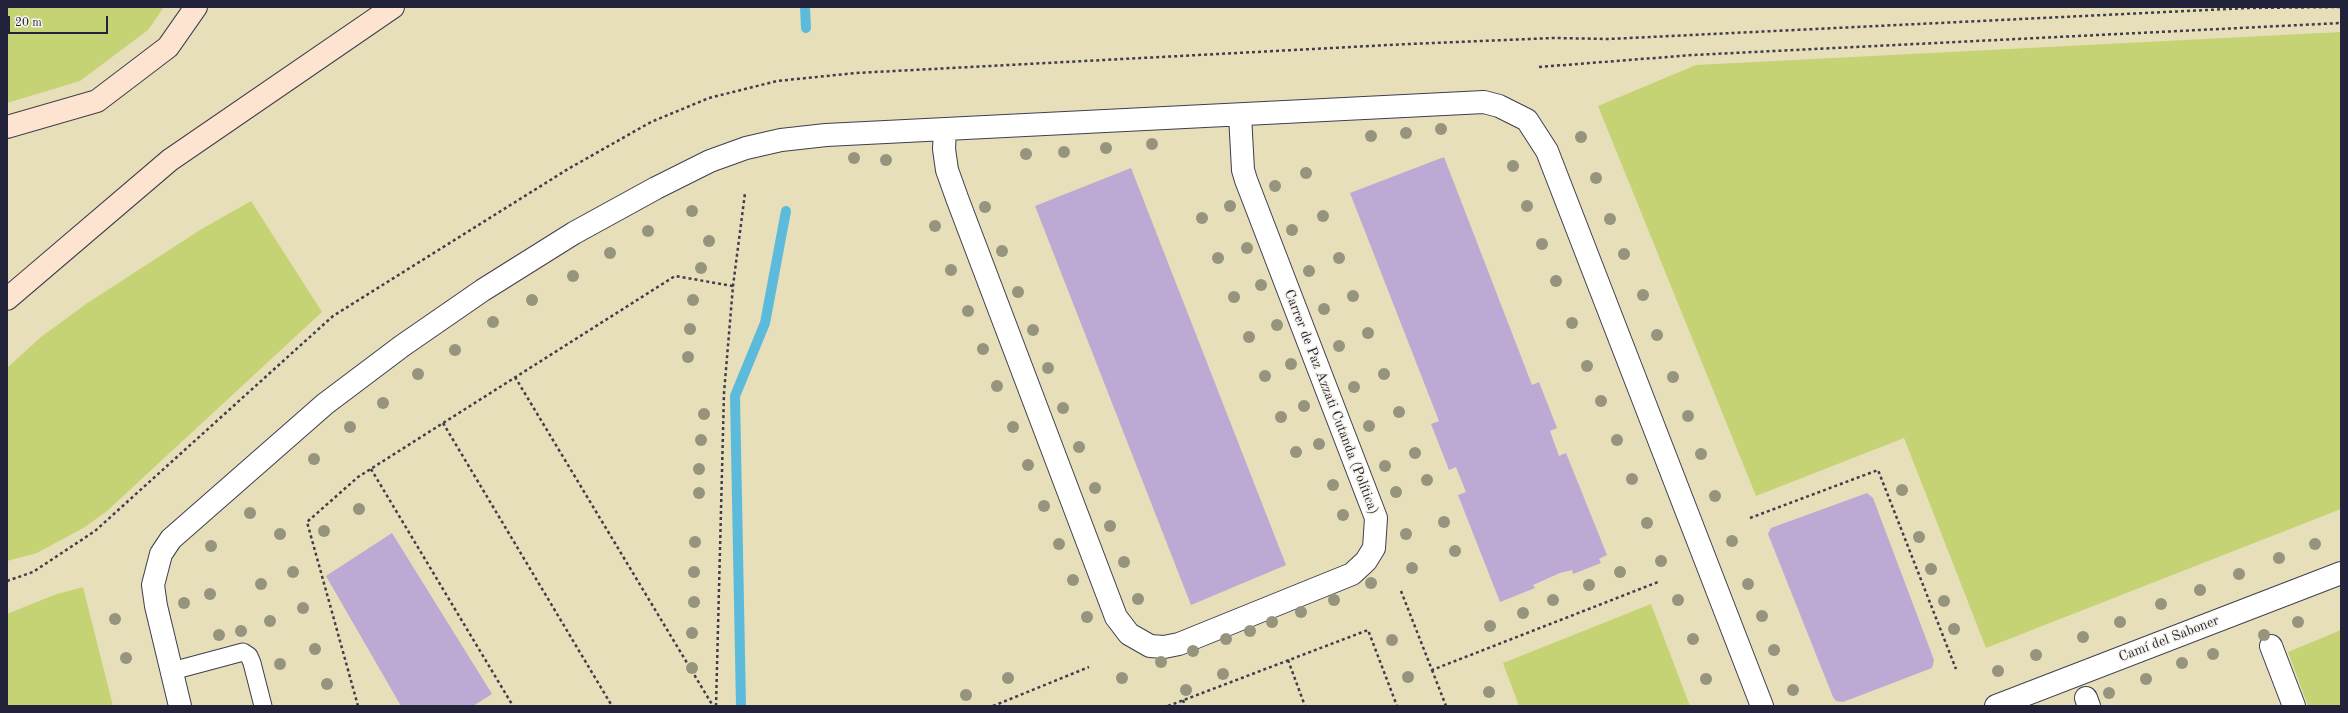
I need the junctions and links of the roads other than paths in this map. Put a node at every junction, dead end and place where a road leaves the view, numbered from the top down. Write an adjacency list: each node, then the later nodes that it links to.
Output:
1 (196, 7): 4 (main road)
2 (392, 7): 6 (main road)
3 (1240, 115): 5 (street); 5 (street, Carrer de Paz Azzati Cutanda (Política)); 12 (street)
4 (8, 128)
5 (944, 130): 9 (street)
6 (7, 299)
7 (2341, 573): 13 (street, Camí del Saboner)
8 (2271, 646): 14 (street)
9 (172, 671): 10 (street); 11 (lane)
10 (180, 706)
11 (263, 706)
12 (1762, 706)
13 (1996, 706)
14 (2294, 706)

